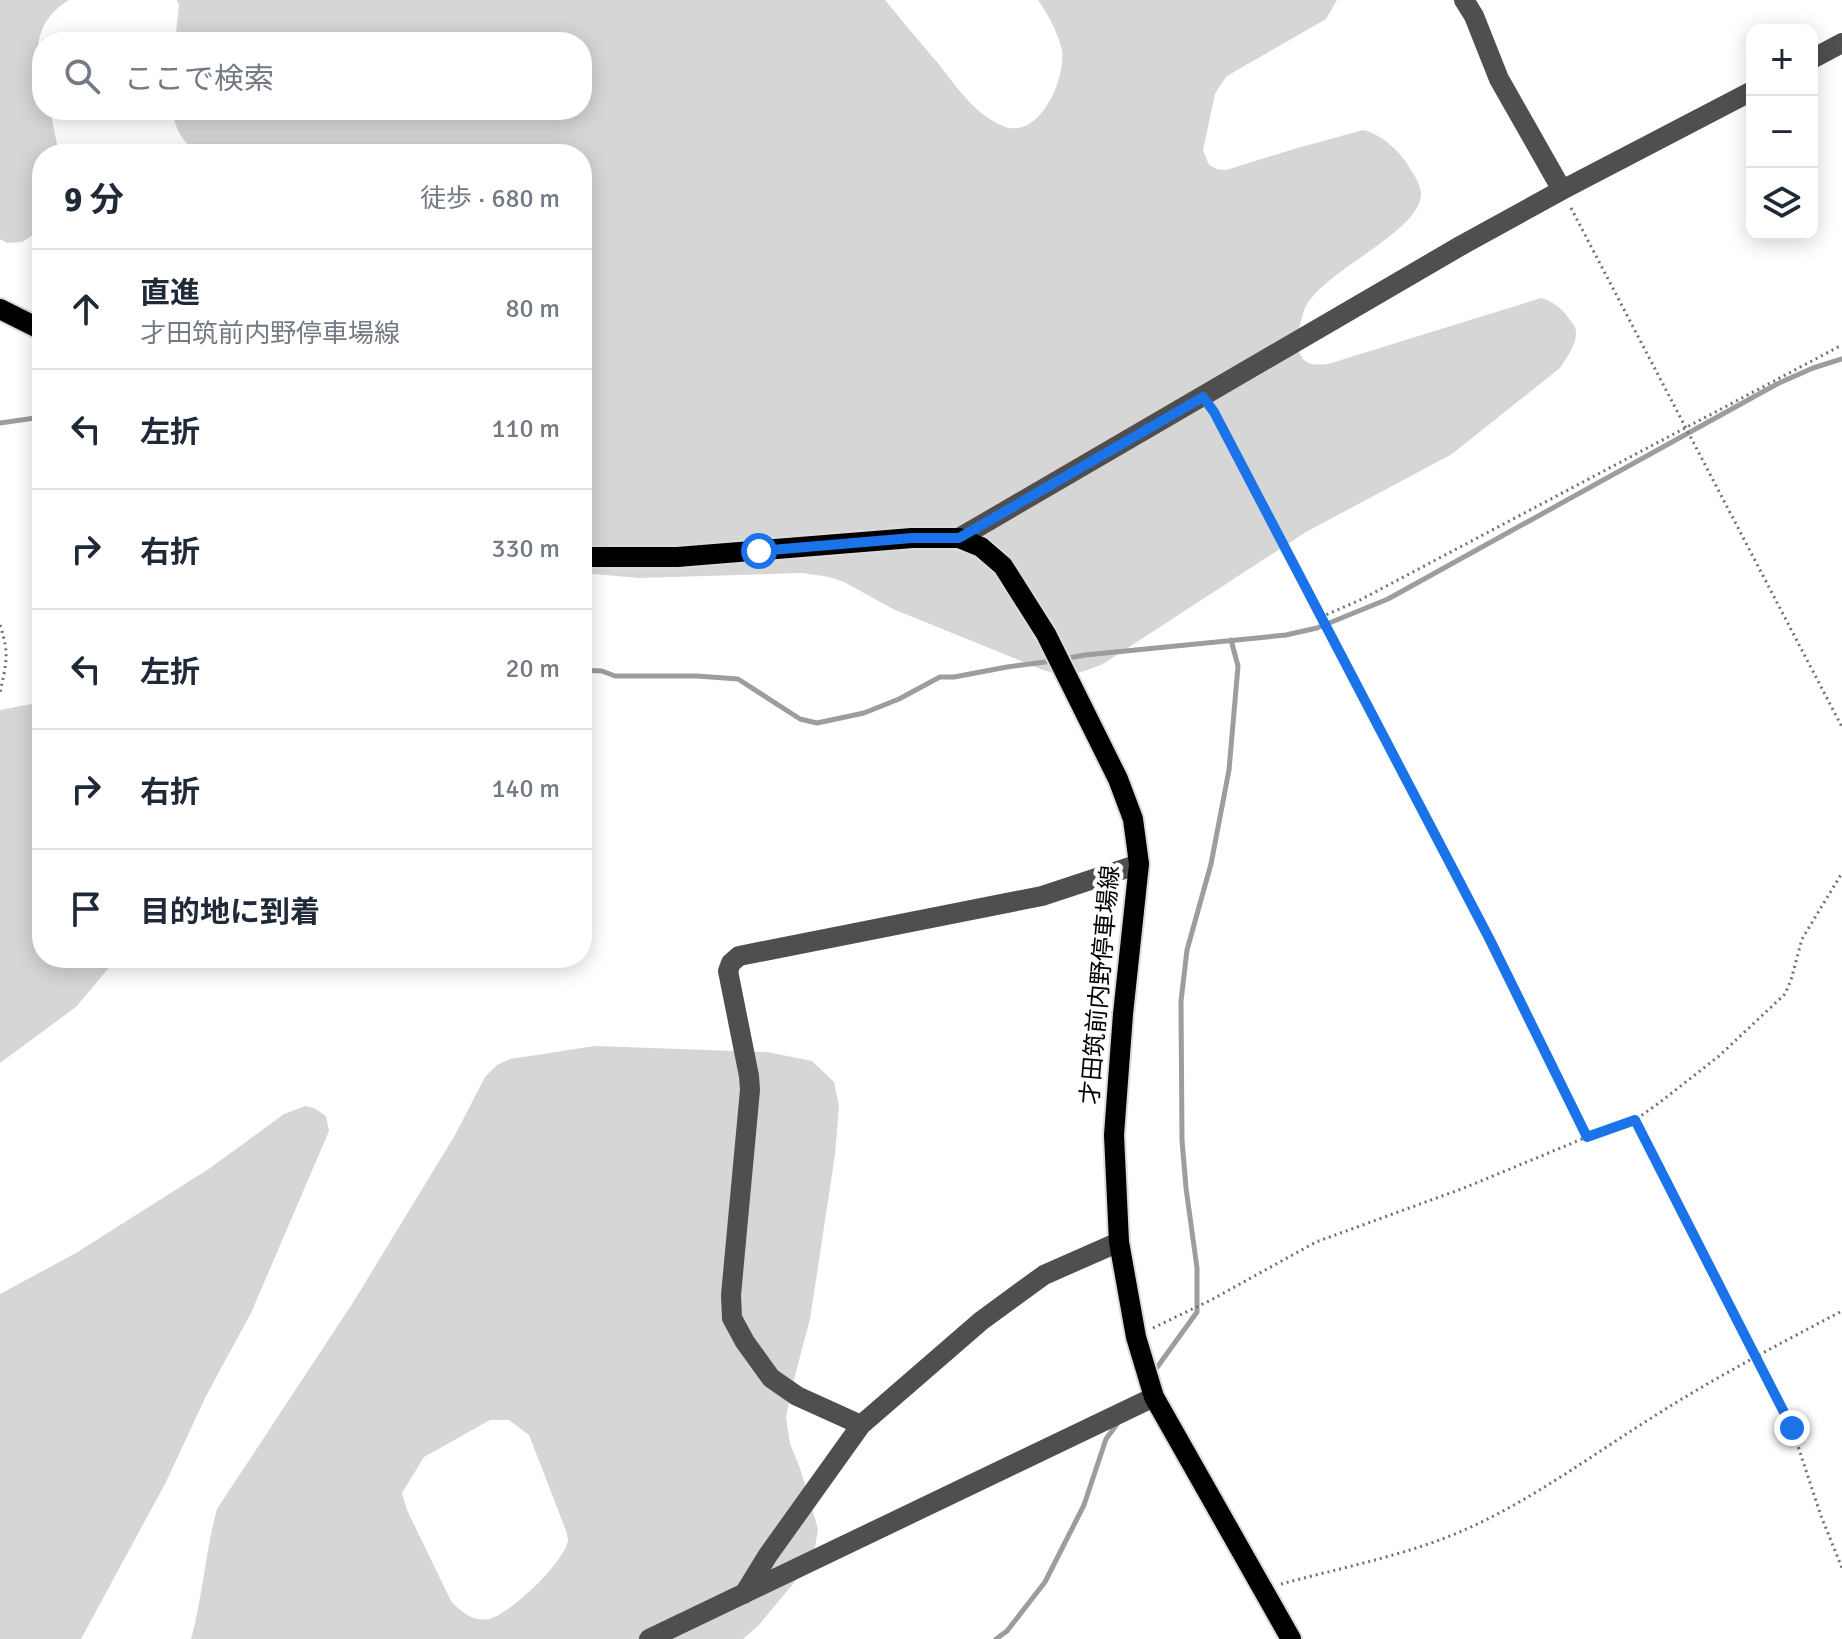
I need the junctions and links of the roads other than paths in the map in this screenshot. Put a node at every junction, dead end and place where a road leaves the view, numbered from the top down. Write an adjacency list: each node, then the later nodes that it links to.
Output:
1 (1464, 0): 5 (street)
2 (1842, 43): 3 (street)
3 (1818, 56)
4 (1746, 94): 5 (street)
5 (1562, 190): 8 (street)
6 (0, 309): 7 (main road)
7 (32, 325)
8 (959, 538): 9 (main road, 才田筑前内野停車場線); 10 (main road, 才田筑前内野停車場線)
9 (592, 557)
10 (1139, 864): 11 (main road, 才田筑前内野停車場線); 13 (street)
11 (1119, 1242): 12 (main road, 才田筑前内野停車場線); 13 (street)
12 (1154, 1397): 14 (street); 16 (main road, 才田筑前内野停車場線)
13 (861, 1425): 14 (street)
14 (744, 1594): 15 (street)
15 (649, 1639)
16 (1291, 1639)

